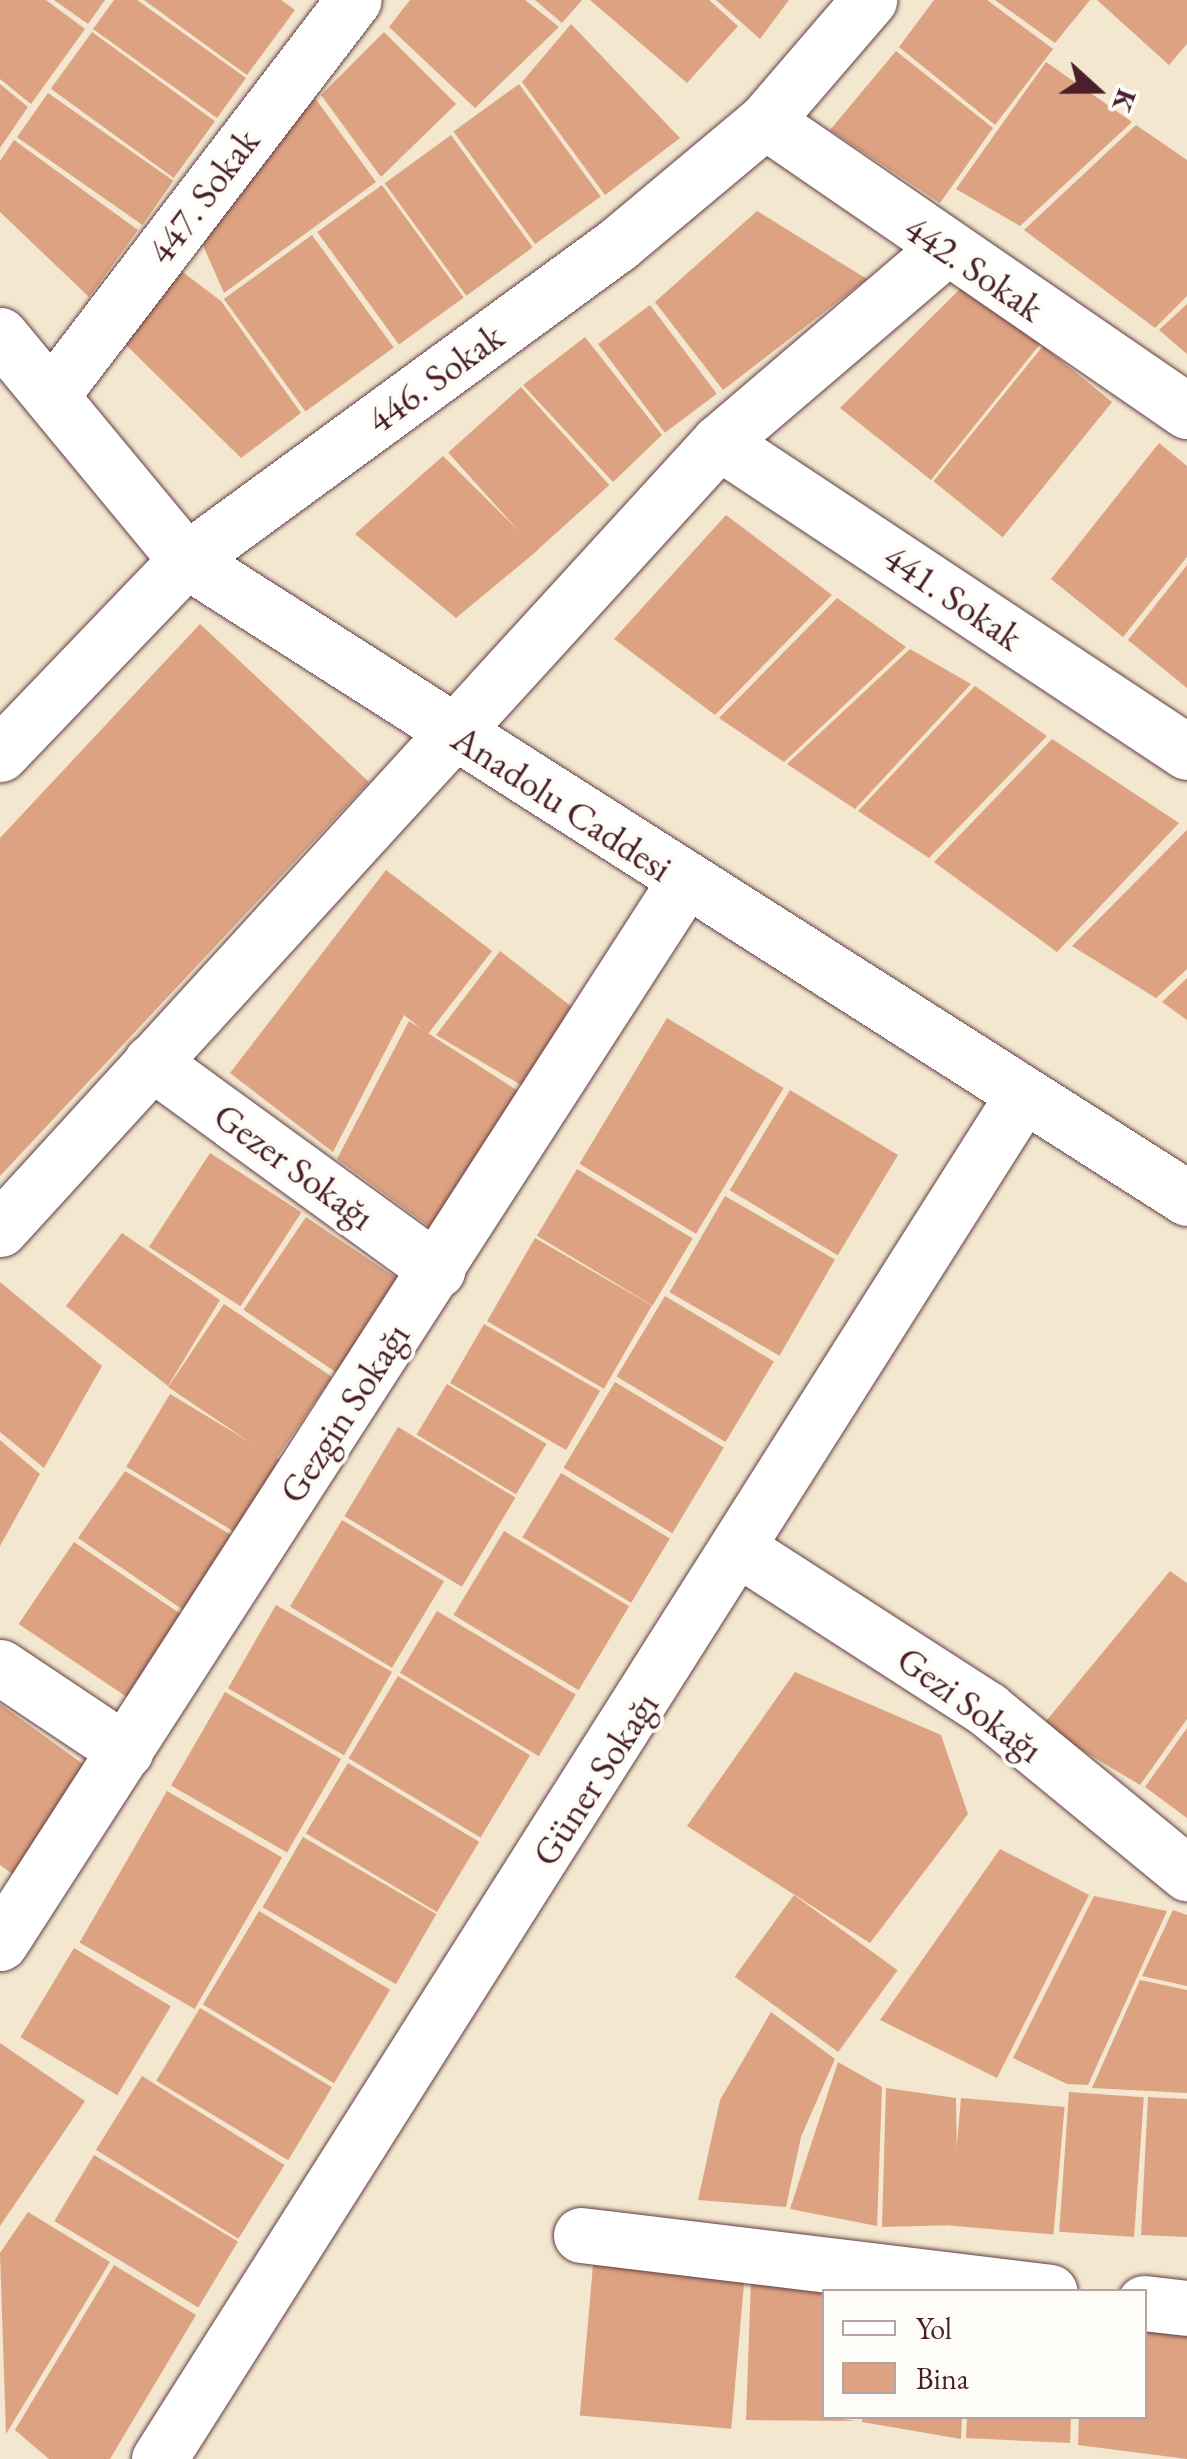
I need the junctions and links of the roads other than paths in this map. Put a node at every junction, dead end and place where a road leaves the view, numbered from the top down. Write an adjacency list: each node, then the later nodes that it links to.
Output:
1 (354, 0): 6 (street, 447. Sokak)
2 (870, 0): 3 (street, 446. Sokak)
3 (765, 121): 4 (street, 442. Sokak); 9 (street, 446. Sokak)
4 (944, 250): 7 (street, 442. Sokak); 8 (street)
5 (0, 335): 6 (street, Anadolu Caddesi)
6 (52, 393): 9 (street, Anadolu Caddesi)
7 (1187, 410)
8 (720, 442): 10 (street); 11 (street, 441. Sokak)
9 (186, 560): 10 (street, Anadolu Caddesi); 12 (street, 446. Sokak)
10 (454, 734): 13 (street, Anadolu Caddesi); 14 (street)
11 (1187, 752)
12 (0, 754)
13 (685, 882): 15 (street, Anadolu Caddesi); 18 (street, Gezgin Sokağı)
14 (152, 1062): 17 (street); 18 (street, Gezer Sokağı)
15 (1023, 1094): 16 (street, Anadolu Caddesi); 19 (street, Güner Sokağı)
16 (1187, 1198)
17 (0, 1229)
18 (436, 1270): 21 (street, Gezgin Sokağı)
19 (742, 1551): 22 (street, Gezi Sokağı); 28 (street, Güner Sokağı)
20 (0, 1666): 21 (street)
21 (126, 1751): 23 (street, Gezgin Sokağı)
22 (1187, 1873)
23 (0, 1942)
24 (581, 2235): 25 (street)
25 (1025, 2289)
26 (1147, 2303): 27 (street)
27 (1187, 2308)
28 (158, 2459)

